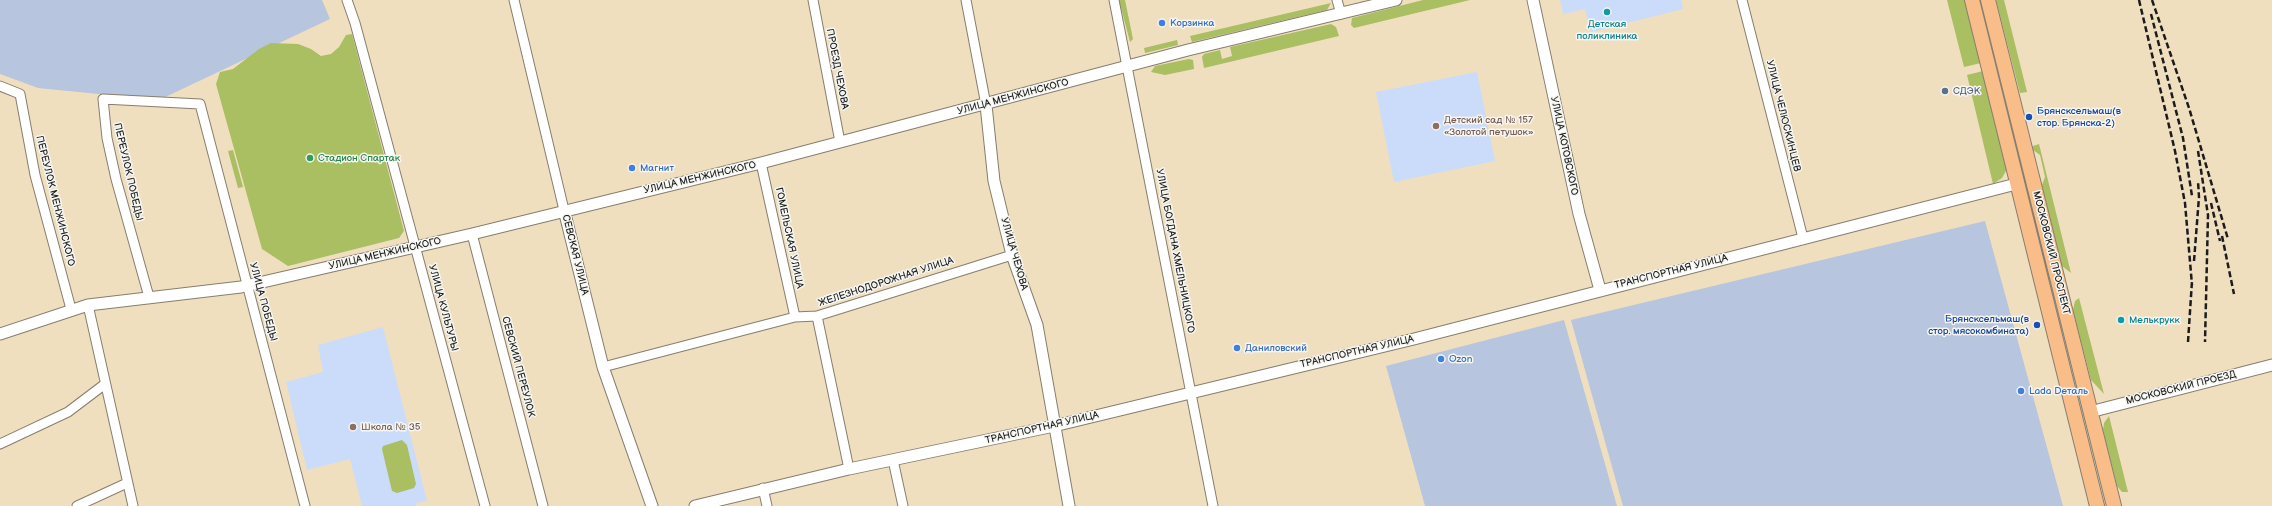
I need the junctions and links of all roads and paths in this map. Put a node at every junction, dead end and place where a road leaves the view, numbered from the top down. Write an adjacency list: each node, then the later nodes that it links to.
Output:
1 (346, 0): 24 (street, УЛИЦА КУЛЬТУРЫ)
2 (514, 0): 21 (street, СЕВСКАЯ УЛИЦА)
3 (813, 0): 17 (street, ПРОЕЗД ЧЕХОВА)
4 (966, 0): 16 (street, УЛИЦА ЧЕХОВА)
5 (1114, 0): 13 (street, УЛИЦА БОГДАНА ХМЕЛЬНИЦКОГО)
6 (1337, 0): 12 (street)
7 (1396, 0): 12 (street, УЛИЦА МЕНЖИНСКОГО)
8 (1533, 0): 27 (street, УЛИЦА КОТОВСКОГО)
9 (1742, 0): 23 (street, УЛИЦА ЧЕЛЮСКИНЦЕВ)
10 (1972, 0): 20 (main road, МОСКОВСКИЙ ПРОСПЕКТ)
11 (1988, 0): 19 (main road, МОСКОВСКИЙ ПРОСПЕКТ)
12 (1341, 14): 13 (street, УЛИЦА МЕНЖИНСКОГО)
13 (1127, 66): 16 (street, УЛИЦА МЕНЖИНСКОГО); 37 (street, УЛИЦА БОГДАНА ХМЕЛЬНИЦКОГО)
14 (0, 86): 30 (street, ПЕРЕУЛОК МЕНЖИНСКОГО)
15 (200, 104): 26 (street, УЛИЦА ПОБЕДЫ); 28 (street, ПЕРЕУЛОК ПОБЕДЫ)
16 (986, 105): 17 (street, УЛИЦА МЕНЖИНСКОГО); 25 (street, УЛИЦА ЧЕХОВА)
17 (840, 142): 18 (street, УЛИЦА МЕНЖИНСКОГО)
18 (761, 163): 21 (street, УЛИЦА МЕНЖИНСКОГО); 32 (street, ГОМЕЛЬСКАЯ УЛИЦА)
19 (2033, 179): 20 (main road); 38 (main road, МОСКОВСКИЙ ПРОСПЕКТ)
20 (2016, 184): 23 (street, ТРАНСПОРТНАЯ УЛИЦА); 56 (main road, МОСКОВСКИЙ ПРОСПЕКТ)
21 (564, 210): 22 (street, УЛИЦА МЕНЖИНСКОГО); 35 (street, СЕВСКАЯ УЛИЦА)
22 (472, 234): 24 (street, УЛИЦА МЕНЖИНСКОГО); 49 (street, СЕВСКИЙ ПЕРЕУЛОК)
23 (1803, 238): 27 (street, ТРАНСПОРТНАЯ УЛИЦА)
24 (415, 247): 26 (street, УЛИЦА МЕНЖИНСКОГО); 48 (street, УЛИЦА КУЛЬТУРЫ)
25 (1012, 255): 31 (street, ЖЕЛЕЗНОДОРОЖНАЯ УЛИЦА); 39 (street, УЛИЦА ЧЕХОВА)
26 (248, 286): 28 (street, УЛИЦА МЕНЖИНСКОГО); 47 (street, УЛИЦА ПОБЕДЫ)
27 (1600, 290): 37 (street, ТРАНСПОРТНАЯ УЛИЦА)
28 (149, 297): 29 (street, УЛИЦА МЕНЖИНСКОГО)
29 (88, 305): 30 (street, УЛИЦА МЕНЖИНСКОГО); 36 (street)
30 (71, 309): 33 (street, УЛИЦА МЕНЖИНСКОГО)
31 (817, 316): 32 (street, ЖЕЛЕЗНОДОРОЖНАЯ УЛИЦА); 42 (street)
32 (795, 317): 35 (street, ЖЕЛЕЗНОДОРОЖНАЯ УЛИЦА)
33 (0, 334)
34 (2272, 365): 38 (street, МОСКОВСКИЙ ПРОЕЗД)
35 (603, 367): 50 (street, СЕВСКАЯ УЛИЦА)
36 (105, 384): 40 (street); 43 (street)
37 (1190, 392): 39 (street, ТРАНСПОРТНАЯ УЛИЦА); 55 (street, УЛИЦА БОГДАНА ХМЕЛЬНИЦКОГО)
38 (2090, 412): 57 (main road, МОСКОВСКИЙ ПРОСПЕКТ)
39 (1054, 426): 41 (street, ТРАНСПОРТНАЯ УЛИЦА); 54 (street, УЛИЦА ЧЕХОВА)
40 (0, 444)
41 (893, 460): 42 (street, ТРАНСПОРТНАЯ УЛИЦА); 53 (street)
42 (849, 469): 44 (street, ТРАНСПОРТНАЯ УЛИЦА)
43 (127, 483): 45 (street); 46 (street)
44 (763, 488): 51 (street, ТРАНСПОРТНАЯ УЛИЦА); 52 (street)
45 (77, 506)
46 (133, 506)
47 (305, 506)
48 (485, 506)
49 (543, 506)
50 (652, 506)
51 (695, 506)
52 (767, 506)
53 (903, 506)
54 (1069, 506)
55 (1213, 506)
56 (2097, 506)
57 (2114, 506)

